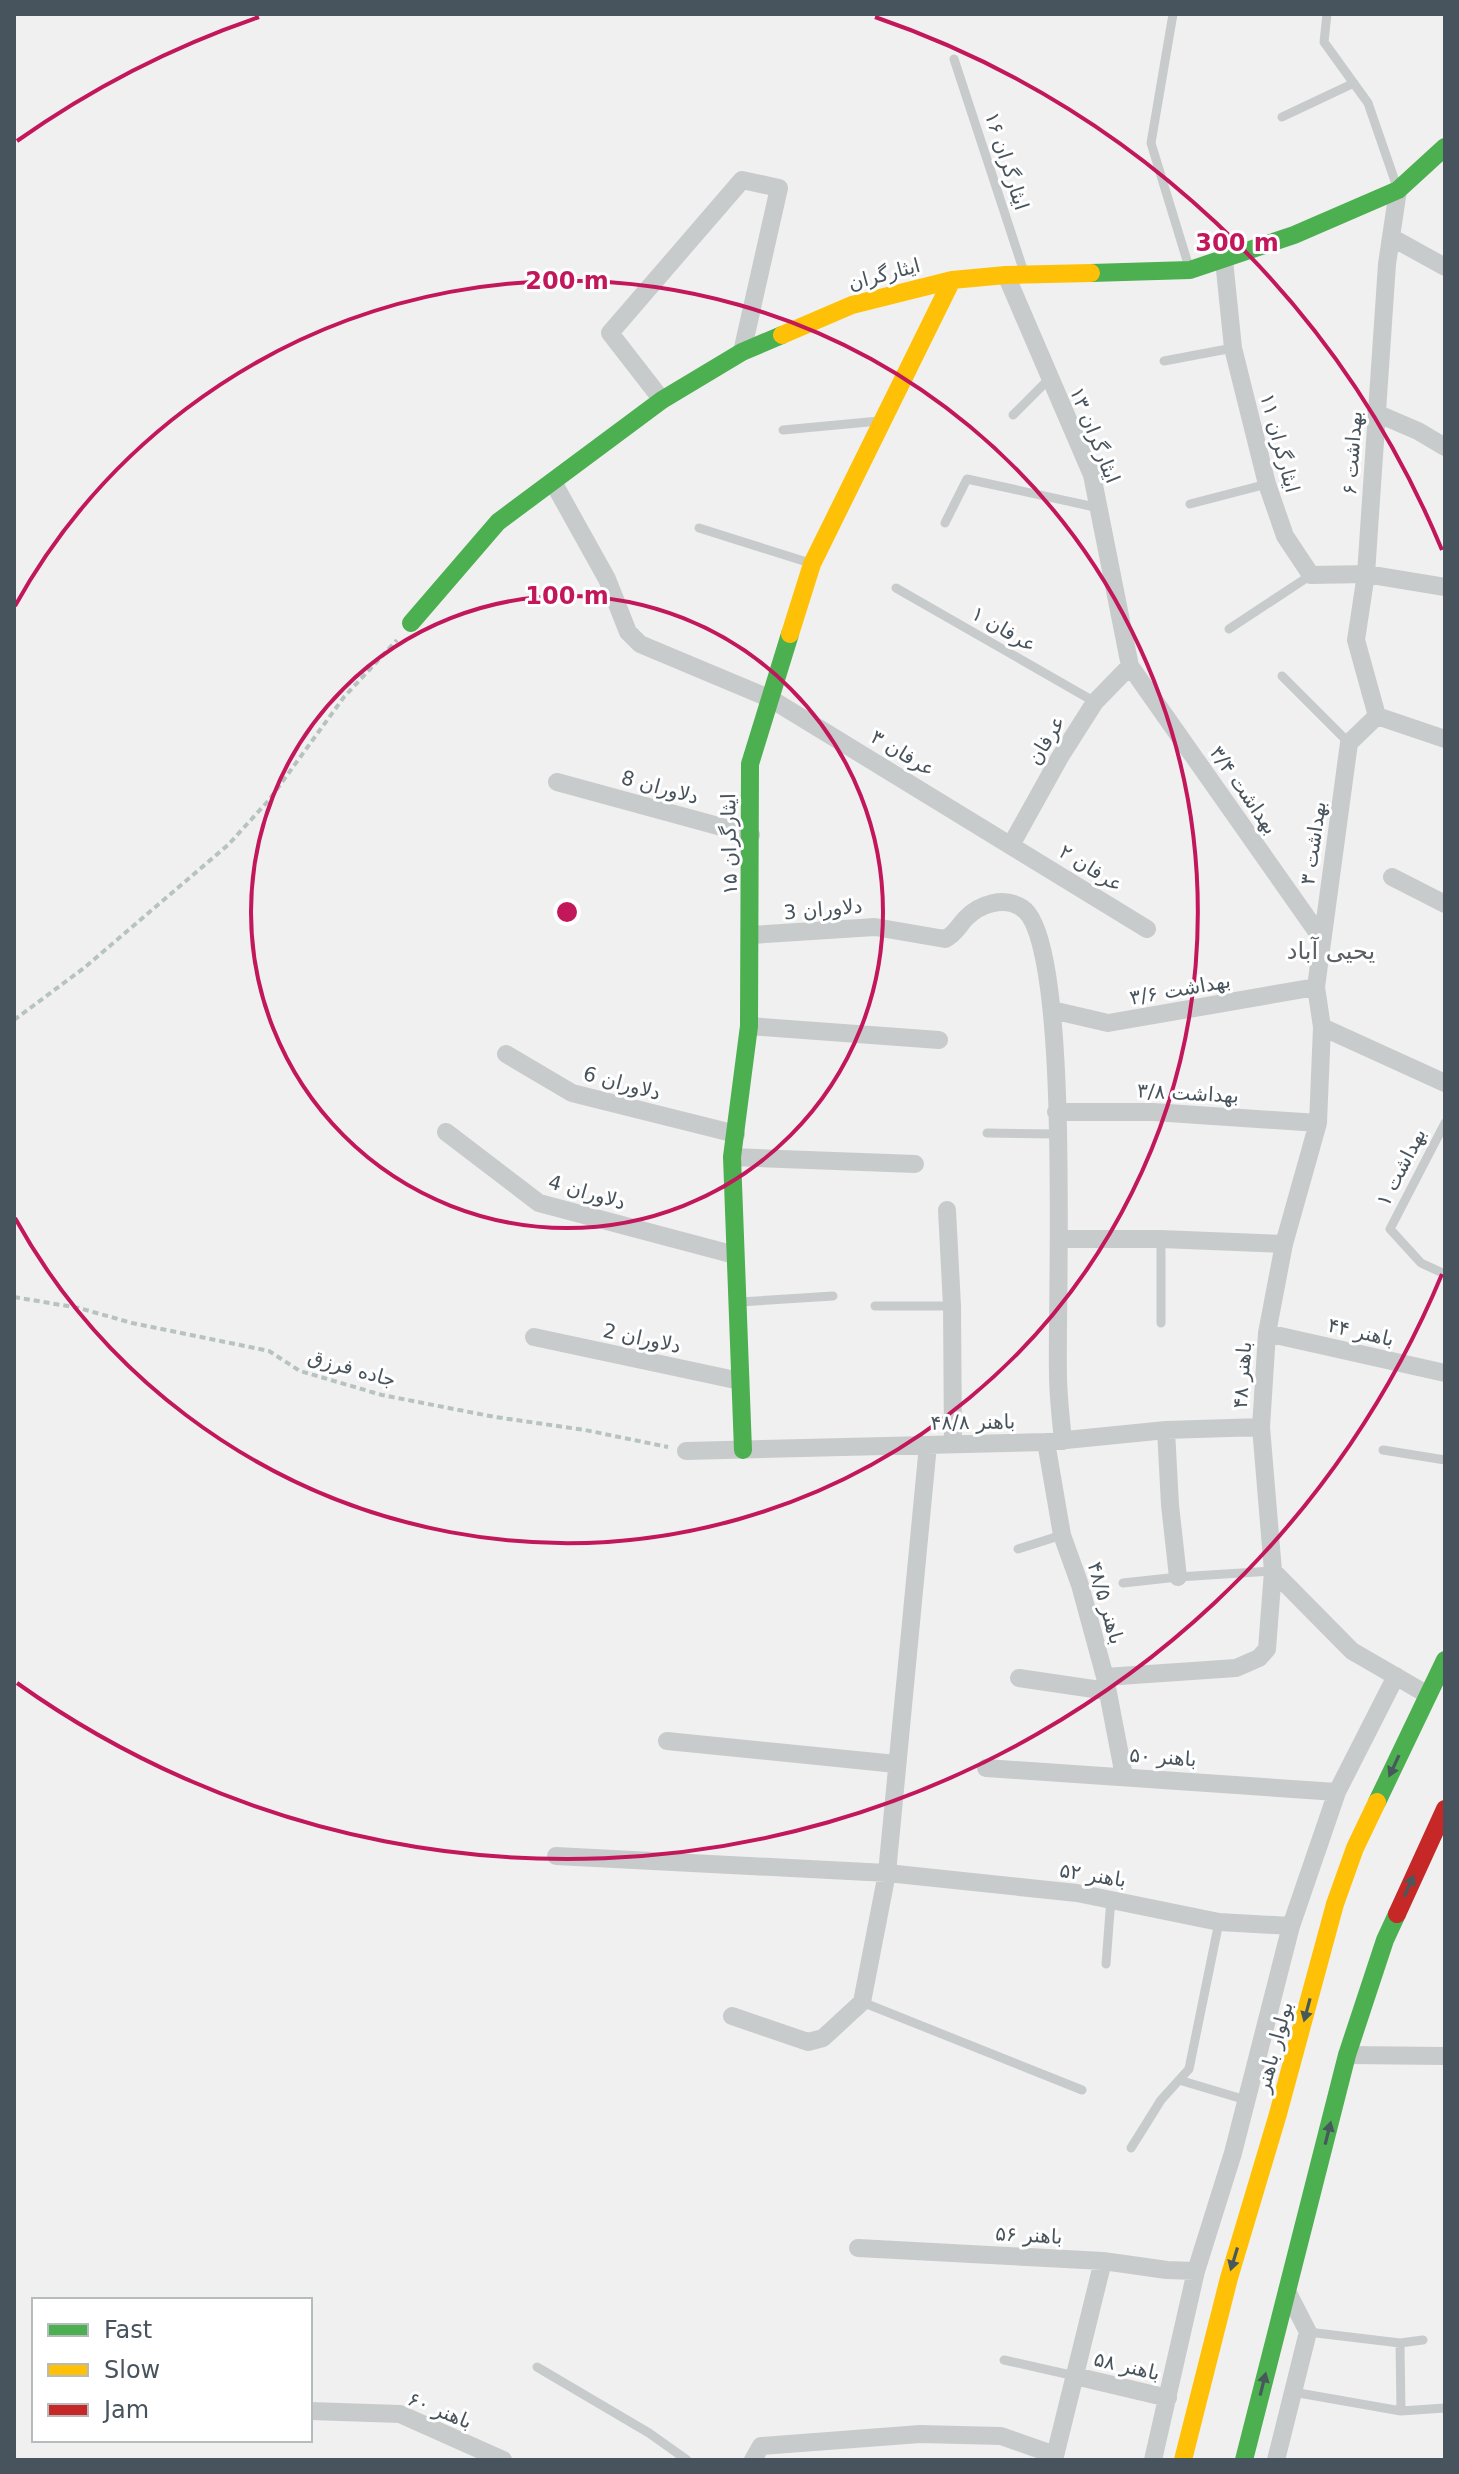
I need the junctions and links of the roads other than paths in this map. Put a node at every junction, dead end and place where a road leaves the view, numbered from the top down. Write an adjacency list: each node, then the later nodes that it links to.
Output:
1 (1173, 14): 11 (lane)
2 (1327, 14): 4 (lane)
3 (954, 59): 12 (lane, ایثارگران ۱۶)
4 (1354, 83): 5 (lane); 7 (lane)
5 (1282, 117)
6 (1445, 147): 7 (street, ایثارگران)
7 (1398, 190): 8 (street, بهداشت ۶); 9 (street, ایثارگران)
8 (1391, 237): 10 (street); 20 (street, بهداشت ۶)
9 (1224, 260): 11 (street, ایثارگران); 15 (street, ایثارگران ۱۱)
10 (1445, 267)
11 (1190, 270): 12 (street, ایثارگران)
12 (1025, 274): 13 (street, ایثارگران)
13 (1006, 275): 14 (street, ایثارگران); 18 (street, ایثارگران ۱۳)
14 (952, 280): 16 (street, ایثارگران); 22 (street, ایثارگران ۱۵)
15 (1233, 348): 17 (lane); 26 (street, ایثارگران ۱۱)
16 (742, 352): 19 (street, ایثارگران); 19 (street)
17 (1164, 361)
18 (1049, 379): 21 (lane); 28 (street, ایثارگران ۱۳)
19 (662, 400): 25 (street, ایثارگران)
20 (1376, 413): 24 (street); 32 (street, بهداشت ۶)
21 (1013, 415)
22 (884, 421): 23 (lane); 31 (street, ایثارگران ۱۵)
23 (783, 430)
24 (1445, 447)
25 (553, 482): 36 (street, ایثارگران); 40 (street, عرفان ۳)
26 (1267, 484): 27 (lane); 33 (street, ایثارگران ۱۱)
27 (1190, 504)
28 (1099, 508): 29 (lane); 38 (street, ایثارگران ۱۳)
29 (945, 523)
30 (699, 528): 31 (lane)
31 (812, 564): 40 (street, ایثارگران ۱۵)
32 (1366, 574): 33 (street); 34 (street); 42 (street, بهداشت ۶)
33 (1311, 575): 37 (lane)
34 (1445, 587)
35 (896, 588): 41 (lane, عرفان ۱)
36 (411, 623)
37 (1229, 629)
38 (1130, 666): 41 (street, عرفان); 53 (street, بهداشت ۳/۴)
39 (1282, 676): 44 (lane)
40 (771, 699): 46 (street, ایثارگران ۱۵); 47 (street, عرفان ۳)
41 (1095, 702): 47 (street, عرفان)
42 (1377, 716): 43 (street); 44 (street)
43 (1445, 739)
44 (1349, 743): 53 (street, بهداشت ۳)
45 (557, 782): 46 (street, دلاوران 8)
46 (751, 835): 51 (street, ایثارگران ۱۵)
47 (1011, 845): 50 (street, عرفان ۲)
48 (1392, 877): 49 (street)
49 (1445, 904)
50 (1147, 929)
51 (751, 935): 52 (street, دلاوران 3); 56 (street, ایثارگران ۱۵)
52 (945, 939): 55 (street, باهنر ۴۸/۵)
53 (1322, 939): 54 (street, بهداشت ۳)
54 (1316, 987): 55 (street, بهداشت ۳/۶); 57 (street, باهنر ۴۸)
55 (1052, 1010): 61 (street, باهنر ۴۸/۵)
56 (749, 1026): 58 (street); 66 (street, ایثارگران ۱۵)
57 (1322, 1027): 60 (street); 62 (street, باهنر ۴۸)
58 (939, 1040)
59 (506, 1054): 66 (street, دلاوران 6)
60 (1445, 1083)
61 (1056, 1112): 62 (street, بهداشت ۳/۸); 67 (street, باهنر ۴۸/۵)
62 (1318, 1123): 73 (street, باهنر ۴۸)
63 (1445, 1123): 75 (lane, بهداشت ۱)
64 (446, 1132): 74 (street, دلاوران 4)
65 (987, 1133): 67 (lane)
66 (736, 1134): 68 (street, ایثارگران ۱۵)
67 (1057, 1134): 71 (street, باهنر ۴۸/۵)
68 (732, 1157): 69 (street); 74 (street, ایثارگران ۱۵)
69 (915, 1164)
70 (947, 1210): 79 (street)
71 (1060, 1239): 72 (street); 87 (street, باهنر ۴۸/۵)
72 (1161, 1239): 73 (street); 80 (lane)
73 (1284, 1244): 81 (street, باهنر ۴۸)
74 (735, 1255): 77 (street, ایثارگران ۱۵)
75 (1445, 1274)
76 (833, 1296): 77 (lane)
77 (737, 1302): 84 (street, ایثارگران ۱۵)
78 (875, 1306): 79 (lane)
79 (952, 1306): 88 (street)
80 (1161, 1323)
81 (1267, 1333): 83 (street, باهنر ۴۴); 85 (street, باهنر ۴۸)
82 (534, 1337): 84 (street, دلاوران 2)
83 (1445, 1373)
84 (740, 1381): 90 (street, ایثارگران ۱۵)
85 (1261, 1427): 86 (street, باهنر ۴۸/۸); 96 (street, باهنر ۴۸)
86 (1166, 1430): 87 (street, باهنر ۴۸/۸); 97 (street)
87 (1054, 1441): 88 (street, باهنر ۴۸/۸); 94 (street, باهنر ۴۸/۵)
88 (953, 1443): 89 (street, باهنر ۴۸/۸)
89 (928, 1445): 90 (street, باهنر ۴۸/۸); 105 (street)
90 (743, 1450): 92 (street, باهنر ۴۸/۸)
91 (1383, 1450): 93 (lane)
92 (686, 1451)
93 (1445, 1460)
94 (1062, 1535): 95 (lane); 102 (street, باهنر ۴۸/۵)
95 (1018, 1549)
96 (1273, 1571): 97 (lane); 100 (street); 102 (street, باهنر ۴۸)
97 (1178, 1577): 98 (lane)
98 (1123, 1583)
99 (1445, 1660): 103 (street, بولوار باهنر)
100 (1396, 1676): 103 (street); 108 (street)
101 (1019, 1678): 102 (street, باهنر ۴۸)
102 (1106, 1684): 107 (street, باهنر ۴۸/۵)
103 (1428, 1695): 112 (street, بولوار باهنر, one-way to 112)
104 (667, 1741): 105 (street)
105 (896, 1764): 113 (street)
106 (986, 1768): 107 (street, باهنر ۵۰)
107 (1124, 1776): 108 (street, باهنر ۵۰)
108 (1337, 1792): 111 (street)
109 (1445, 1809): 120 (street, one-way to 109)
110 (556, 1856): 113 (street, باهنر ۵۲)
111 (1315, 1857): 112 (street); 116 (street)
112 (1350, 1861): 133 (street, بولوار باهنر, one-way to 133)
113 (887, 1873): 114 (street, باهنر ۵۲); 118 (street)
114 (1111, 1898): 115 (street, باهنر ۵۲); 117 (lane)
115 (1219, 1922): 116 (street, باهنر ۵۲); 122 (lane)
116 (1291, 1926): 124 (street)
117 (1106, 1964)
118 (862, 2002): 119 (street); 123 (lane)
119 (732, 2016)
120 (1347, 2055): 121 (street); 129 (street, one-way to 120)
121 (1445, 2056)
122 (1179, 2080): 124 (lane); 125 (lane)
123 (1082, 2090)
124 (1246, 2100): 128 (street)
125 (1131, 2148)
126 (858, 2248): 127 (street, باهنر ۵۶)
127 (1103, 2261): 128 (street, باهنر ۵۶); 137 (street)
128 (1196, 2271): 131 (street)
129 (1287, 2291): 130 (street); 149 (street, one-way to 129)
130 (1308, 2332): 134 (lane); 138 (street)
131 (1182, 2335): 133 (street); 139 (street)
132 (1423, 2340): 134 (lane)
133 (1212, 2343): 148 (street, بولوار باهنر)
134 (1400, 2343): 142 (lane)
135 (1004, 2360): 137 (lane)
136 (537, 2367): 145 (lane)
137 (1075, 2376): 139 (street, باهنر ۵۸); 143 (street)
138 (1293, 2392): 142 (lane); 150 (street)
139 (1168, 2398): 147 (street)
140 (1445, 2408): 142 (lane)
141 (312, 2411): 144 (street, باهنر ۶۰)
142 (1401, 2411)
143 (1054, 2458): 146 (street)
144 (503, 2460)
145 (687, 2460)
146 (753, 2460)
147 (1153, 2460)
148 (1183, 2460)
149 (1244, 2460)
150 (1276, 2460)

